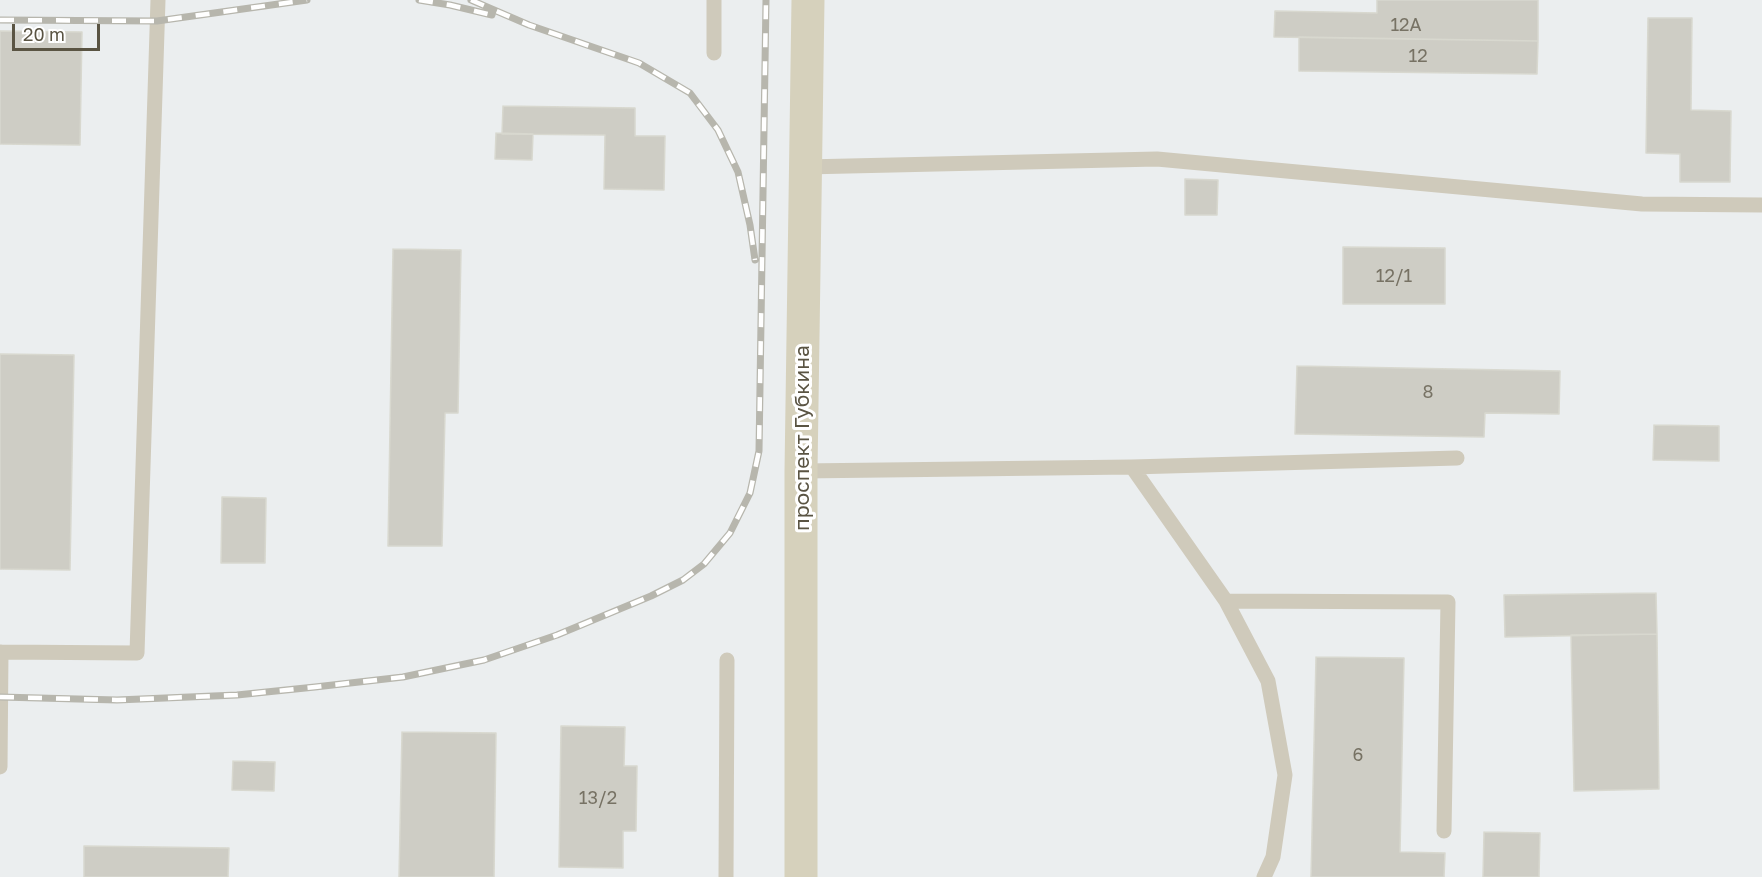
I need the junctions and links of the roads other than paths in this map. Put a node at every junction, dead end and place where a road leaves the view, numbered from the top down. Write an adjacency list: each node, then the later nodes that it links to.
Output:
1 (158, 0): 11 (lane)
2 (714, 0): 4 (lane)
3 (808, 0): 5 (main road, проспект Губкина)
4 (714, 53)
5 (805, 167): 6 (lane); 9 (main road, проспект Губкина)
6 (1762, 205)
7 (1457, 458): 8 (lane)
8 (1132, 467): 9 (lane); 10 (lane)
9 (801, 471): 16 (main road, проспект Губкина)
10 (1226, 601): 14 (lane); 17 (lane)
11 (1, 652): 13 (lane)
12 (727, 660): 15 (lane)
13 (0, 767)
14 (1444, 831)
15 (726, 877)
16 (801, 877)
17 (1264, 877)

